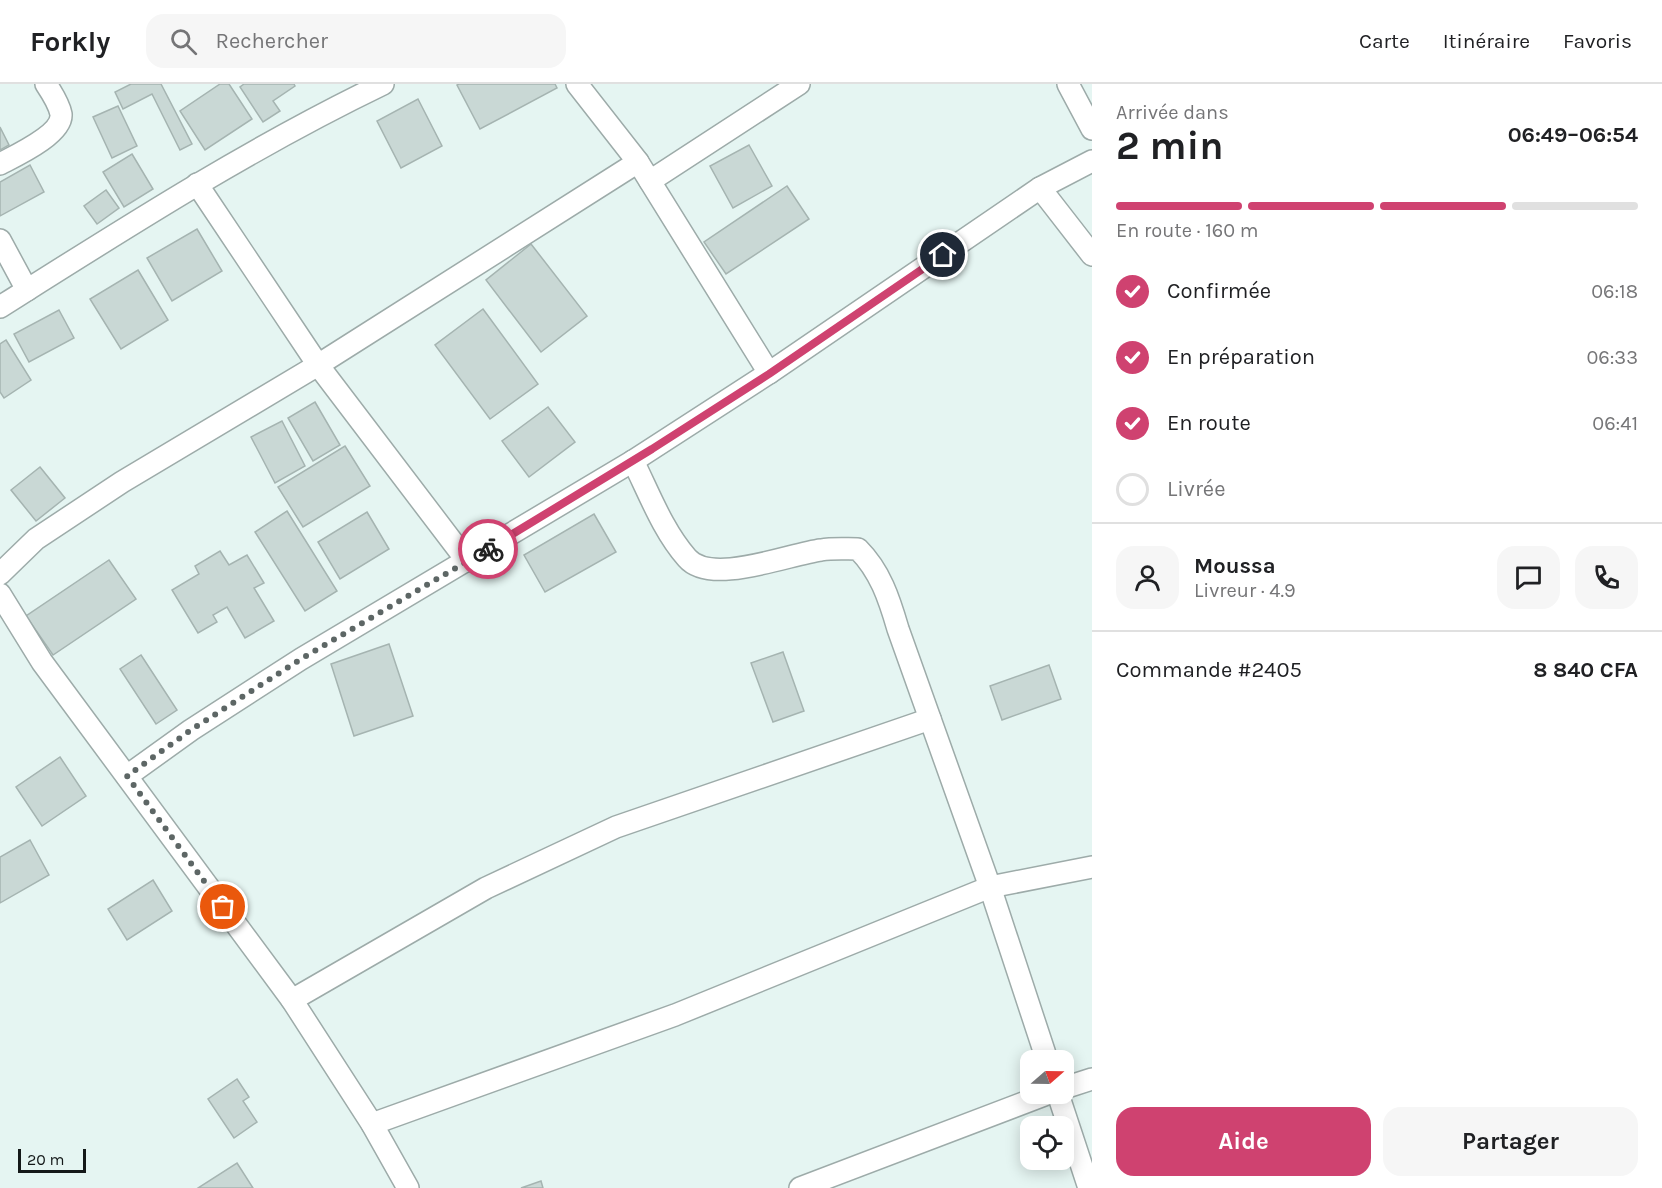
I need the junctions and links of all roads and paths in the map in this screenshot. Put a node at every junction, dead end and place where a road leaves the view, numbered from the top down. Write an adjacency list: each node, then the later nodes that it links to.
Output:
1 (46, 84): 9 (street)
2 (383, 84): 11 (street)
3 (577, 84): 8 (street)
4 (799, 84): 10 (street)
5 (1068, 84): 6 (street)
6 (1092, 129)
7 (1092, 161): 12 (street)
8 (638, 162): 10 (street); 17 (street)
9 (0, 164)
10 (650, 181): 18 (street)
11 (197, 184): 15 (street); 17 (street)
12 (1040, 188): 14 (street); 18 (street)
13 (0, 240): 15 (street)
14 (1092, 255)
15 (27, 290): 16 (street)
16 (0, 307)
17 (318, 365): 20 (street); 21 (street)
18 (769, 374): 19 (street)
19 (633, 461): 20 (street); 23 (street)
20 (467, 561): 24 (street)
21 (0, 574)
22 (0, 594): 24 (street)
23 (930, 719): 26 (street); 27 (street)
24 (127, 776): 27 (street)
25 (1092, 867): 26 (street)
26 (990, 887): 28 (street); 33 (street)
27 (292, 1000): 33 (street)
28 (1044, 1050)
29 (1092, 1078): 30 (street)
30 (1074, 1084)
31 (1021, 1104): 35 (street)
32 (1061, 1104): 36 (street)
33 (372, 1124): 34 (street)
34 (408, 1188)
35 (800, 1188)
36 (1089, 1188)

